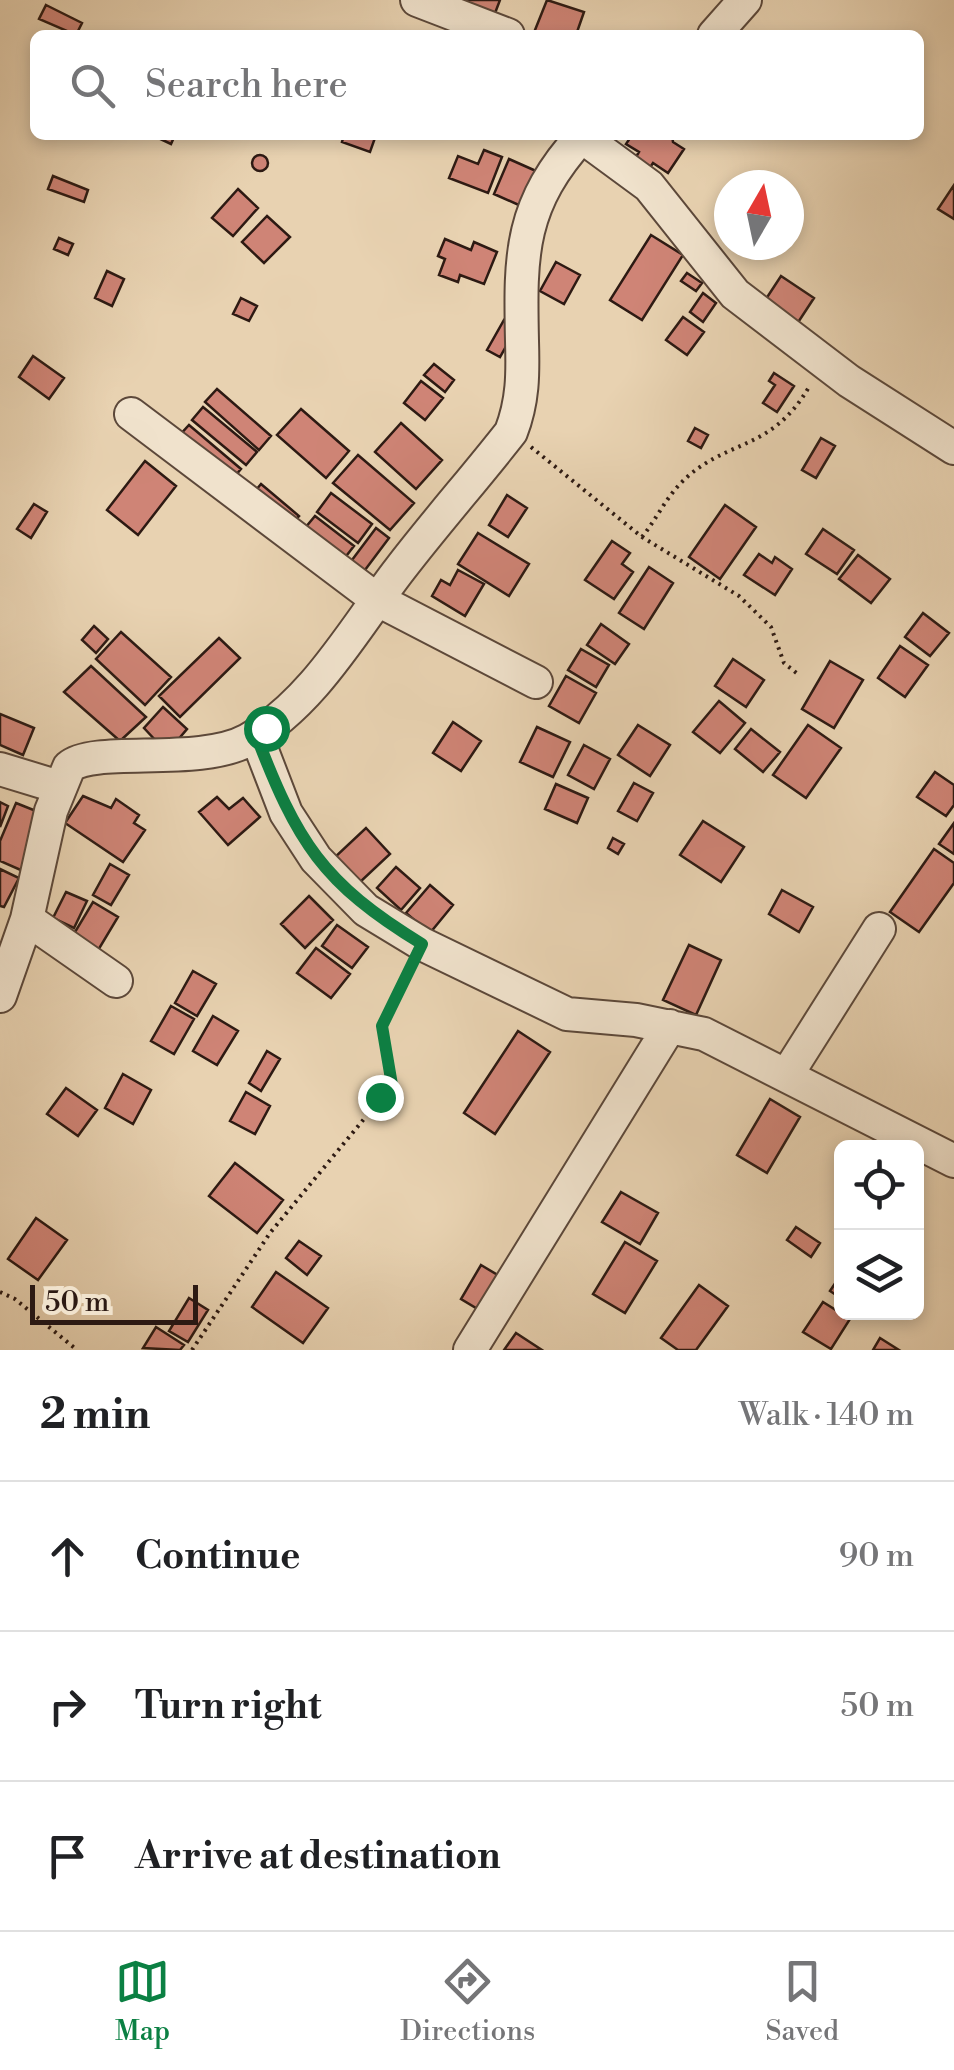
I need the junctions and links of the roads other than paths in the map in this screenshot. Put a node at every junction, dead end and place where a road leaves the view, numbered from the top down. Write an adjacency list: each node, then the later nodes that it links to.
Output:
1 (417, 0): 3 (street)
2 (745, 0): 4 (street)
3 (495, 30)
4 (718, 30)
5 (579, 140): 9 (street)
6 (587, 140): 8 (street)
7 (131, 414): 9 (street)
8 (954, 448)
9 (376, 599): 10 (street); 11 (street)
10 (536, 682)
11 (256, 735): 13 (street); 18 (street)
12 (0, 768): 13 (street)
13 (59, 787): 14 (street)
14 (27, 919): 16 (street); 17 (street)
15 (879, 928): 19 (street)
16 (116, 981)
17 (0, 996)
18 (670, 1026): 19 (street); 21 (street)
19 (788, 1073): 20 (street)
20 (954, 1161)
21 (470, 1350)

